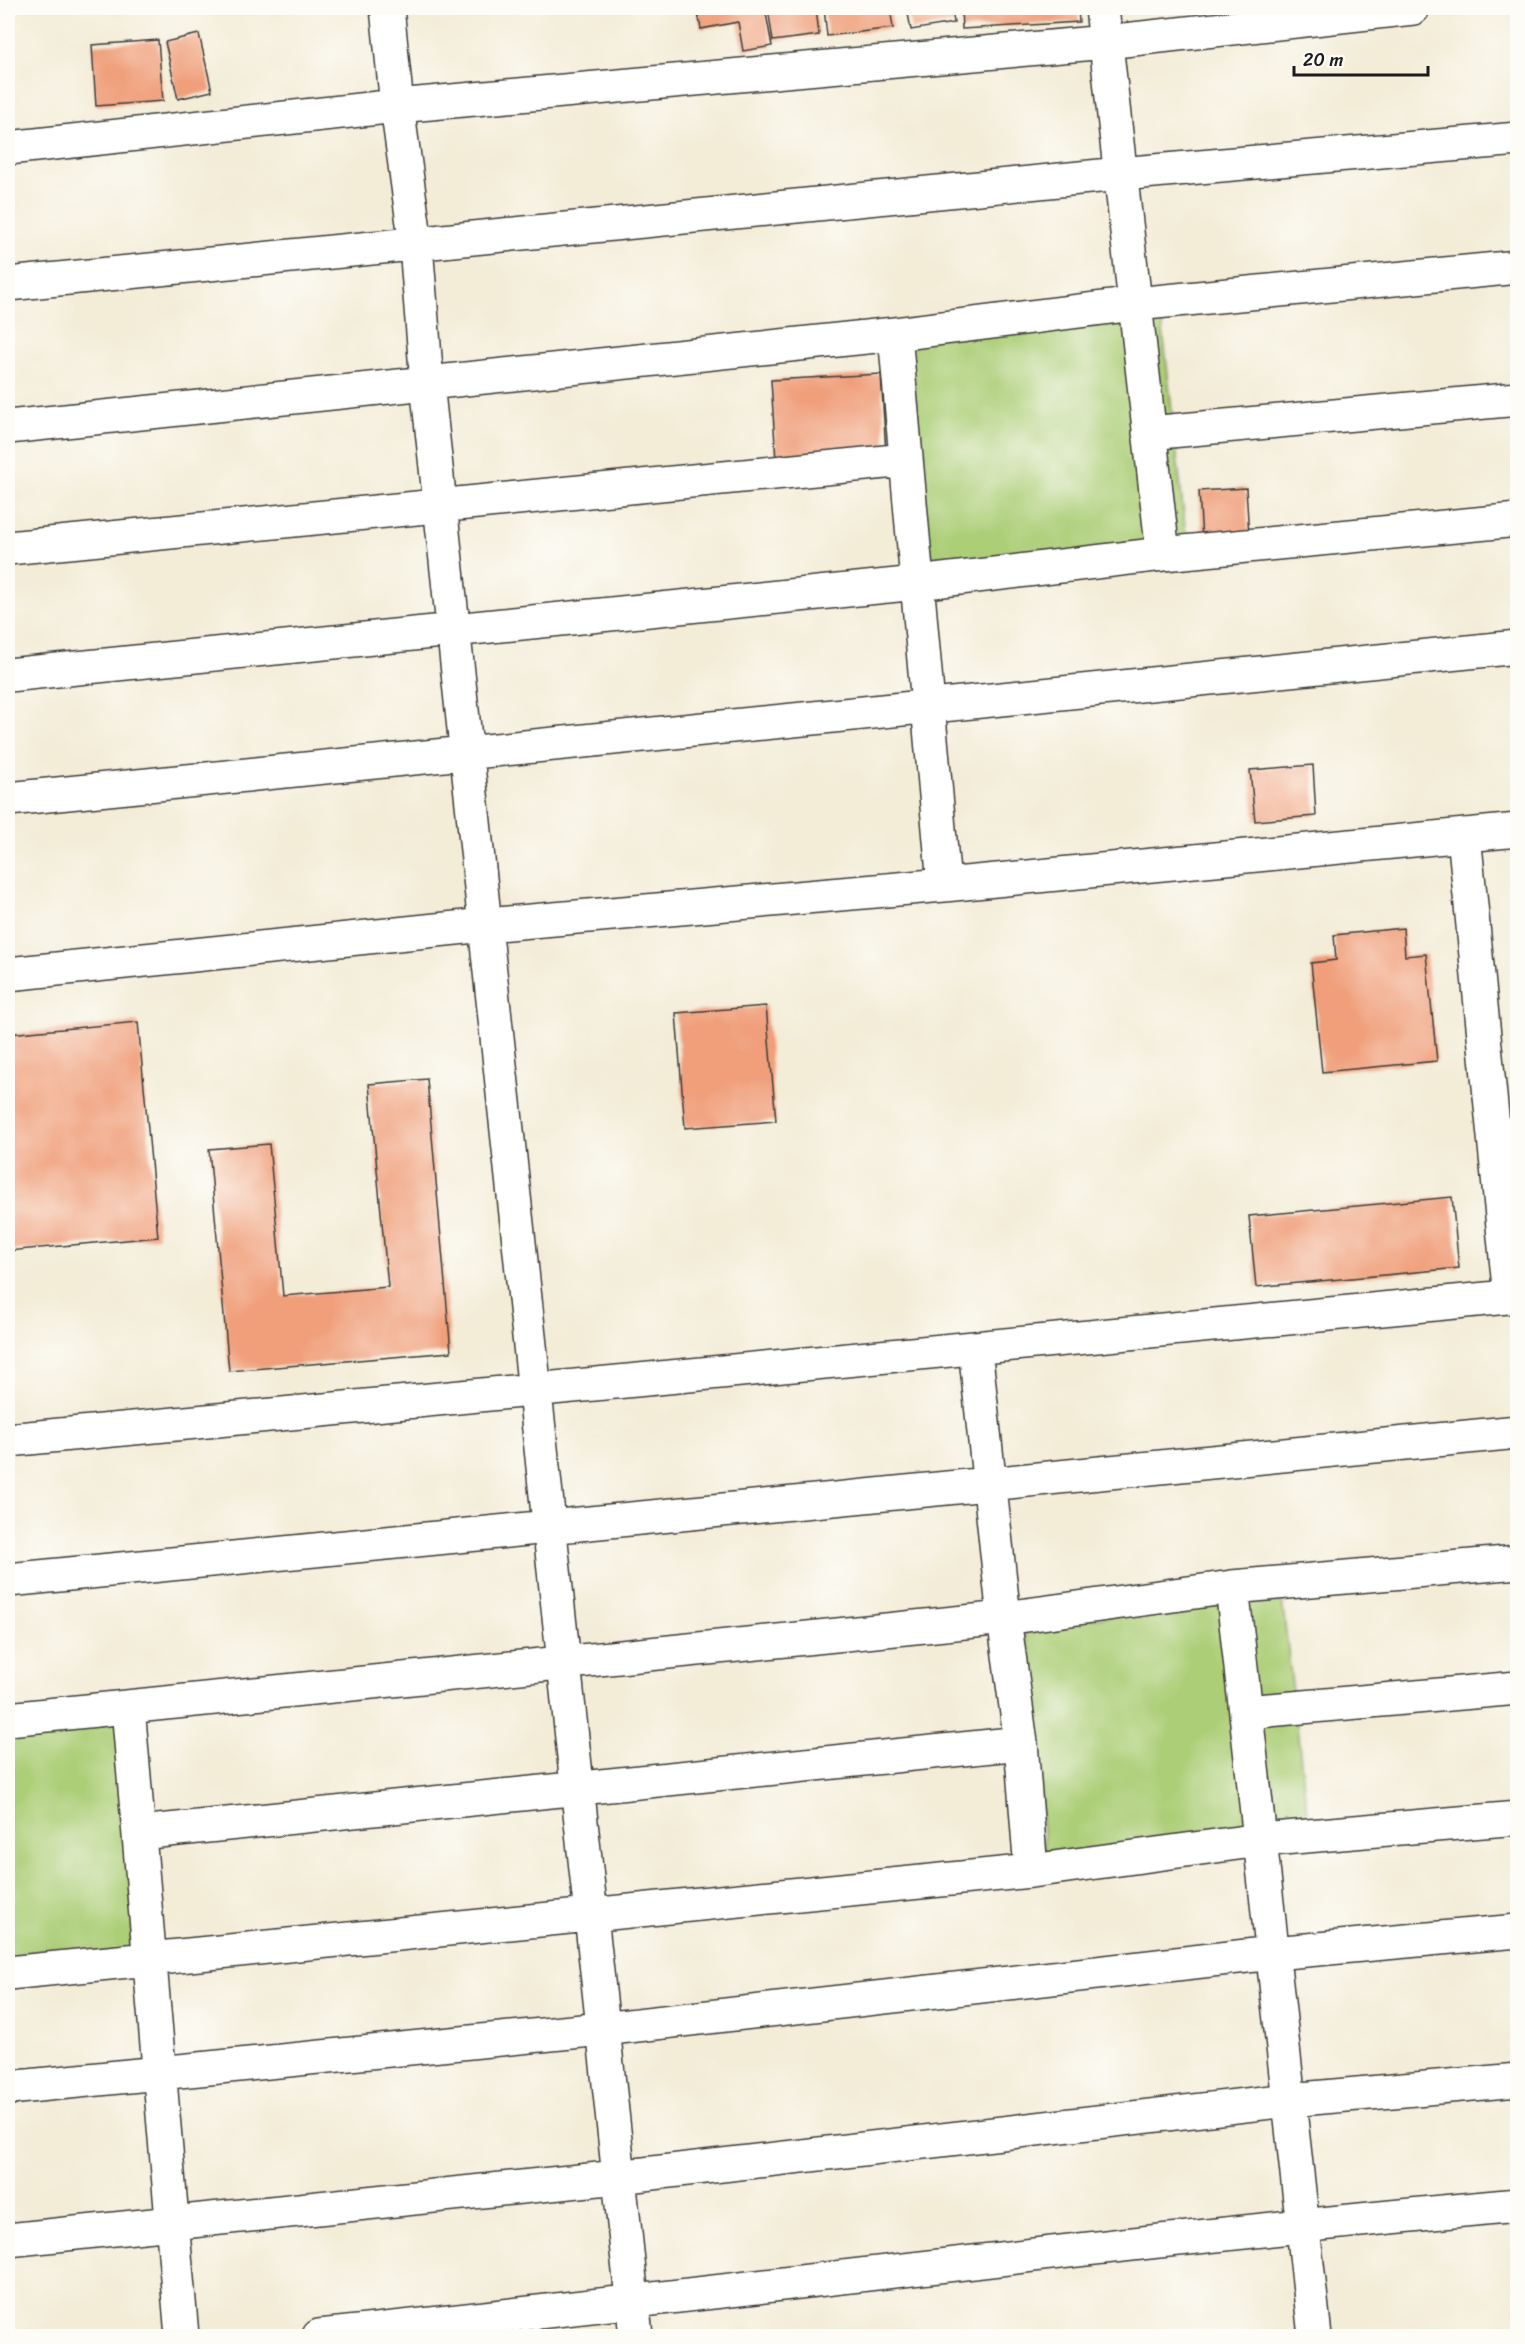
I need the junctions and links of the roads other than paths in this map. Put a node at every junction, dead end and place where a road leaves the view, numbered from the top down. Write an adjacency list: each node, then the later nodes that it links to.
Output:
1 (387, 8): 5 (street)
2 (1102, 8): 4 (street)
3 (1413, 8): 4 (street)
4 (1106, 42): 5 (street); 8 (street)
5 (397, 106): 7 (street); 9 (street)
6 (1518, 139): 8 (street)
7 (8, 148)
8 (1120, 174): 9 (street); 12 (street)
9 (416, 245): 11 (street); 14 (street)
10 (1518, 267): 12 (street)
11 (8, 284)
12 (1135, 304): 13 (street); 17 (street)
13 (895, 334): 14 (street); 18 (street)
14 (427, 383): 16 (street); 19 (street)
15 (1518, 399): 17 (street)
16 (8, 427)
17 (1149, 433): 22 (street)
18 (906, 460): 19 (street); 23 (street)
19 (440, 506): 21 (street); 24 (street)
20 (1518, 520): 22 (street)
21 (8, 548)
22 (1163, 554): 23 (street)
23 (917, 583): 24 (street); 27 (street)
24 (454, 630): 26 (street); 28 (street)
25 (1518, 647): 27 (street)
26 (8, 675)
27 (928, 706): 28 (street); 32 (street)
28 (468, 753): 29 (street); 33 (street)
29 (8, 799)
30 (1518, 830): 31 (street)
31 (1464, 835): 32 (street); 35 (street)
32 (944, 885): 33 (street)
33 (485, 925): 34 (street); 37 (street)
34 (8, 974)
35 (1514, 1297): 36 (street)
36 (975, 1348): 37 (street); 40 (street)
37 (534, 1391): 39 (street); 41 (street)
38 (1518, 1432): 40 (street)
39 (8, 1440)
40 (992, 1483): 41 (street); 45 (street)
41 (551, 1527): 43 (street); 46 (street)
42 (1518, 1562): 44 (street)
43 (8, 1580)
44 (1232, 1587): 45 (street); 49 (street)
45 (1004, 1618): 46 (street); 51 (street)
46 (563, 1663): 48 (street); 52 (street)
47 (1518, 1688): 49 (street)
48 (128, 1707): 50 (street); 54 (street)
49 (1246, 1712): 55 (street)
50 (8, 1719)
51 (1021, 1743): 52 (street); 56 (street)
52 (576, 1788): 54 (street); 57 (street)
53 (1518, 1818): 55 (street)
54 (139, 1833): 60 (street)
55 (1260, 1840): 56 (street); 59 (street)
56 (1031, 1870): 57 (street)
57 (590, 1916): 60 (street); 62 (street)
58 (1518, 1931): 59 (street)
59 (1273, 1953): 62 (street); 66 (street)
60 (149, 1959): 61 (street); 63 (street)
61 (8, 1973)
62 (602, 2029): 63 (street); 67 (street)
63 (159, 2073): 65 (street); 69 (street)
64 (1518, 2080): 66 (street)
65 (8, 2088)
66 (1289, 2100): 67 (street); 70 (street)
67 (618, 2177): 69 (street); 72 (street)
68 (1518, 2205): 70 (street)
69 (171, 2223): 71 (street); 73 (street)
70 (1303, 2224): 72 (street); 76 (street)
71 (8, 2240)
72 (632, 2303): 74 (street); 75 (street)
73 (182, 2337)
74 (319, 2337)
75 (636, 2337)
76 (1315, 2337)

